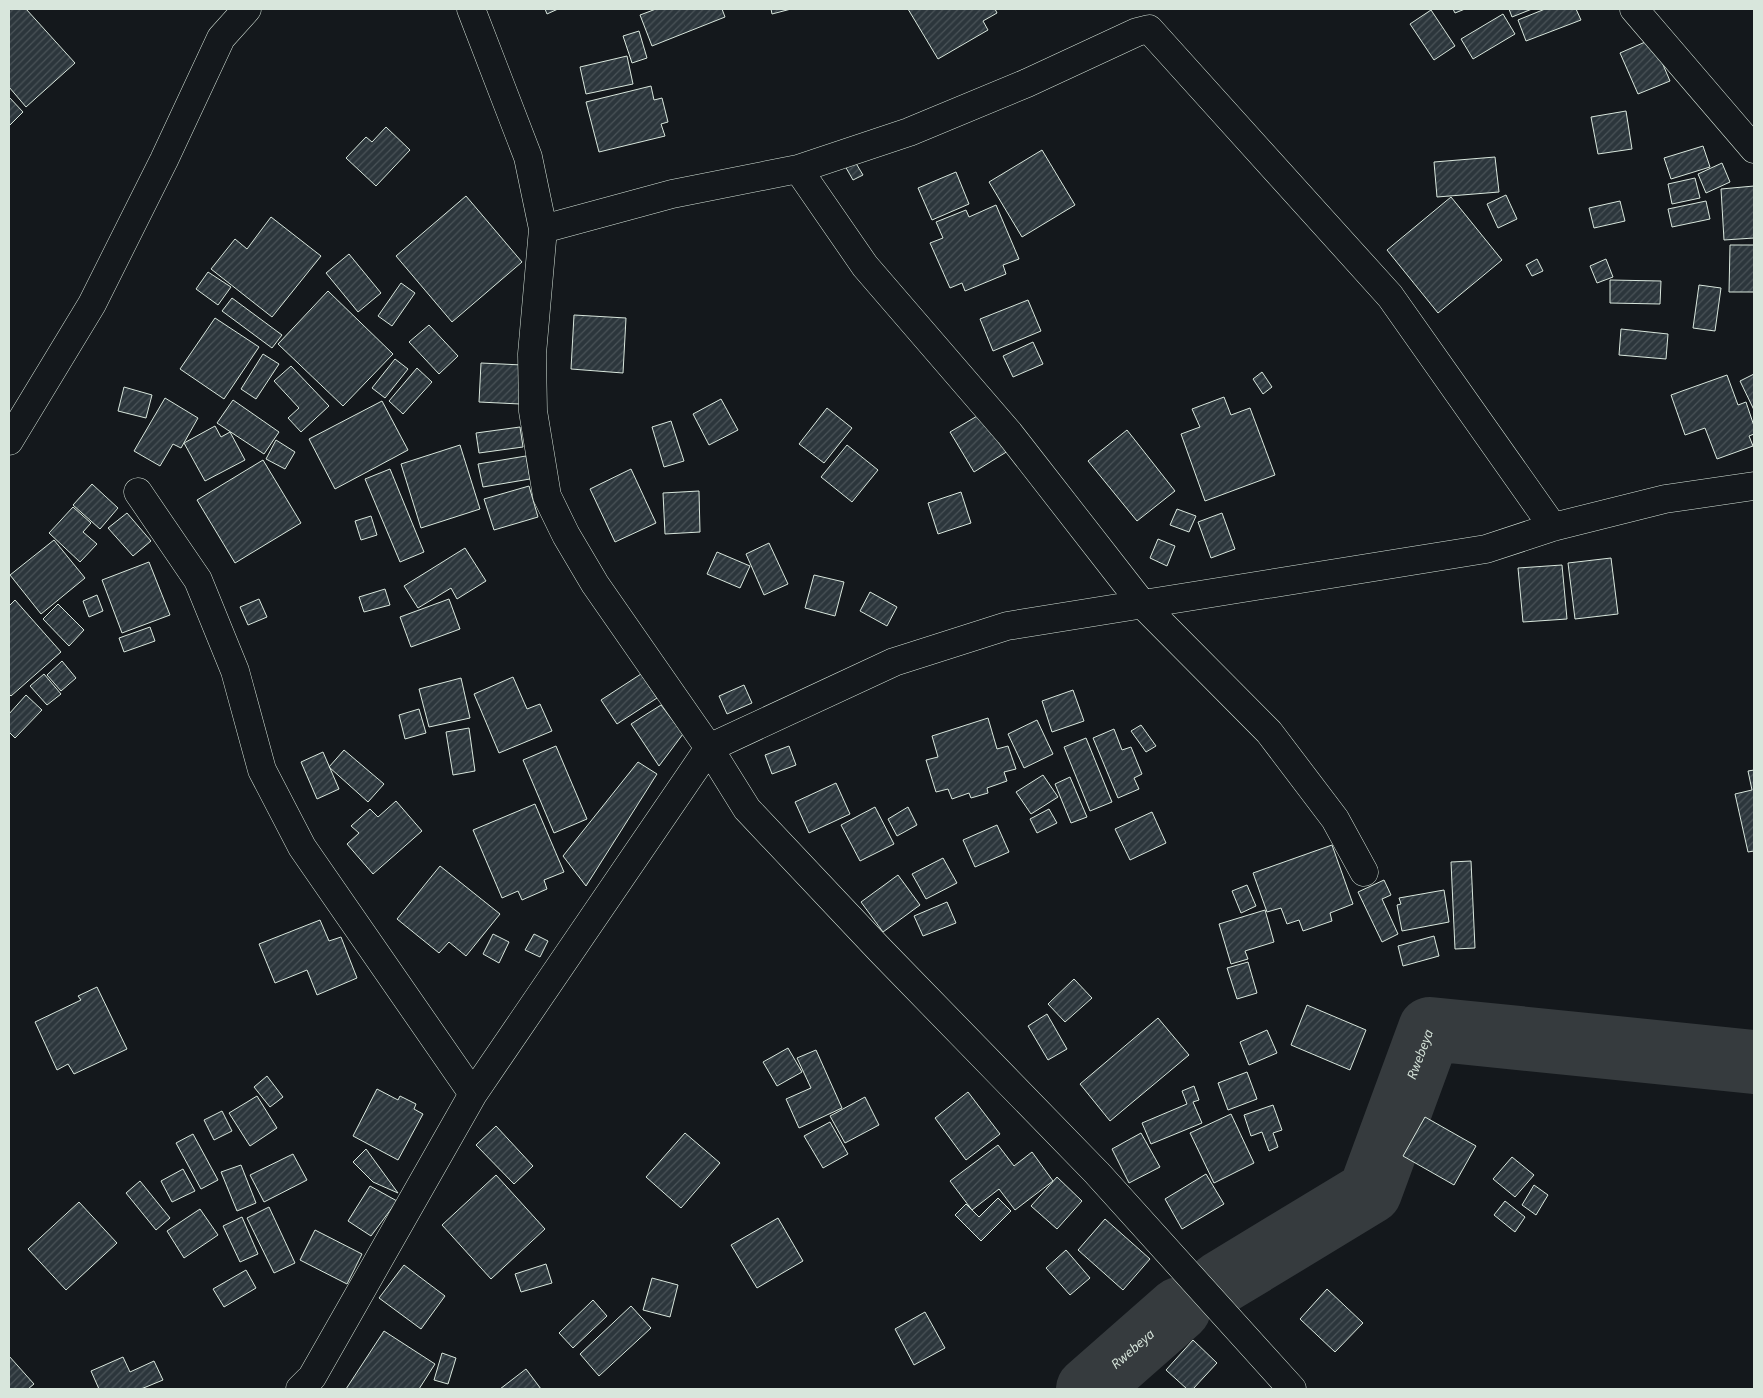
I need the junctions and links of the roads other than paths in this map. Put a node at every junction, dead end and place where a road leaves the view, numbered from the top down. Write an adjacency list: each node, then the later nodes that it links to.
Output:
1 (247, 9): 7 (street)
2 (471, 9): 6 (street)
3 (1634, 9): 4 (street)
4 (1754, 150)
5 (798, 169): 6 (street); 10 (street); 11 (street)
6 (543, 229): 12 (street)
7 (9, 441)
8 (1754, 486): 10 (street)
9 (138, 492): 14 (street)
10 (1552, 527): 11 (street)
11 (1143, 605): 12 (street); 13 (street)
12 (710, 748): 14 (street); 16 (street)
13 (1364, 872)
14 (473, 1094): 15 (street)
15 (300, 1389)
16 (1292, 1389)

